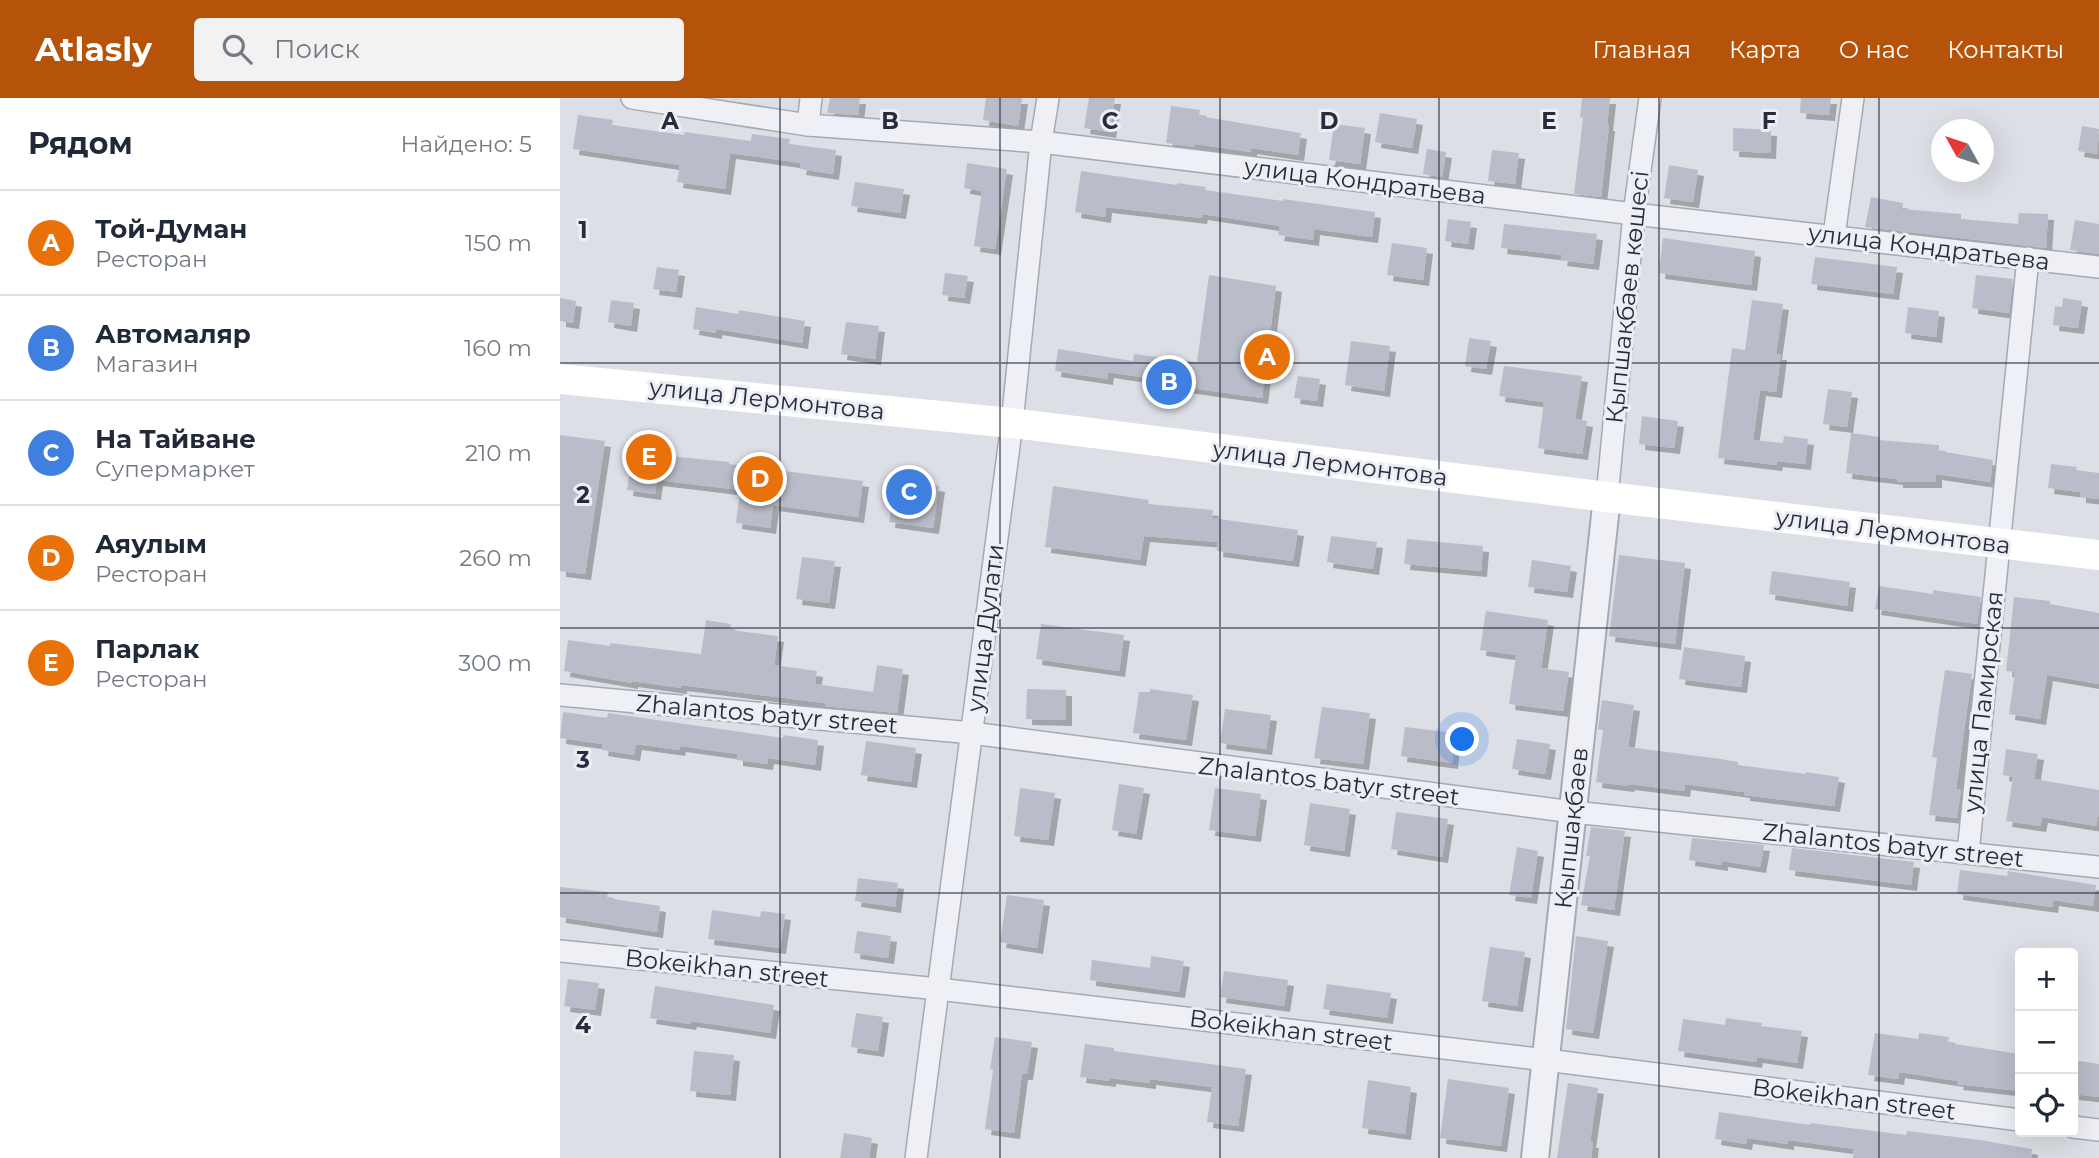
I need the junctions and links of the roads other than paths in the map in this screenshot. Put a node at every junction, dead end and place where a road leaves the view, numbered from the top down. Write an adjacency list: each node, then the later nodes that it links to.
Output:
1 (632, 98): 6 (street, улица Кондратьева)
2 (811, 98): 6 (street)
3 (1048, 98): 7 (street, улица Дулати)
4 (1650, 98): 8 (street, Қыпшақбаев көшесі)
5 (1853, 98): 9 (street)
6 (808, 125): 7 (street, улица Кондратьева)
7 (1041, 142): 8 (street, улица Кондратьева); 13 (street, улица Дулати)
8 (1634, 214): 9 (street, улица Кондратьева); 14 (street, Қыпшақбаев көшесі)
9 (1834, 236): 10 (street, улица Кондратьева)
10 (2028, 258): 11 (street, улица Кондратьева); 15 (street, улица Памирская)
11 (2099, 267)
12 (560, 379): 13 (main road, улица Лермонтова)
13 (1012, 423): 14 (main road, улица Лермонтова); 18 (street, улица Дулати)
14 (1607, 497): 15 (main road, улица Лермонтова); 19 (street, Қыпшақбаев)
15 (1999, 543): 16 (main road, улица Лермонтова); 20 (street, улица Памирская)
16 (2099, 555)
17 (560, 695): 18 (street, Zhalantos batyr street)
18 (972, 733): 19 (street, Zhalantos batyr street); 23 (street, улица Дулати)
19 (1573, 812): 20 (street, Zhalantos batyr street); 24 (street, Қыпшақбаев)
20 (1968, 853): 21 (street, Zhalantos batyr street)
21 (2099, 867)
22 (560, 951): 23 (street, Bokeikhan street)
23 (938, 989): 24 (street, Bokeikhan street); 28 (street, улица Дулати)
24 (1546, 1060): 25 (street, Bokeikhan street); 29 (street, Қыпшақбаев)
25 (2015, 1119)
26 (2078, 1128): 27 (street)
27 (2099, 1130)
28 (916, 1158)
29 (1535, 1158)

